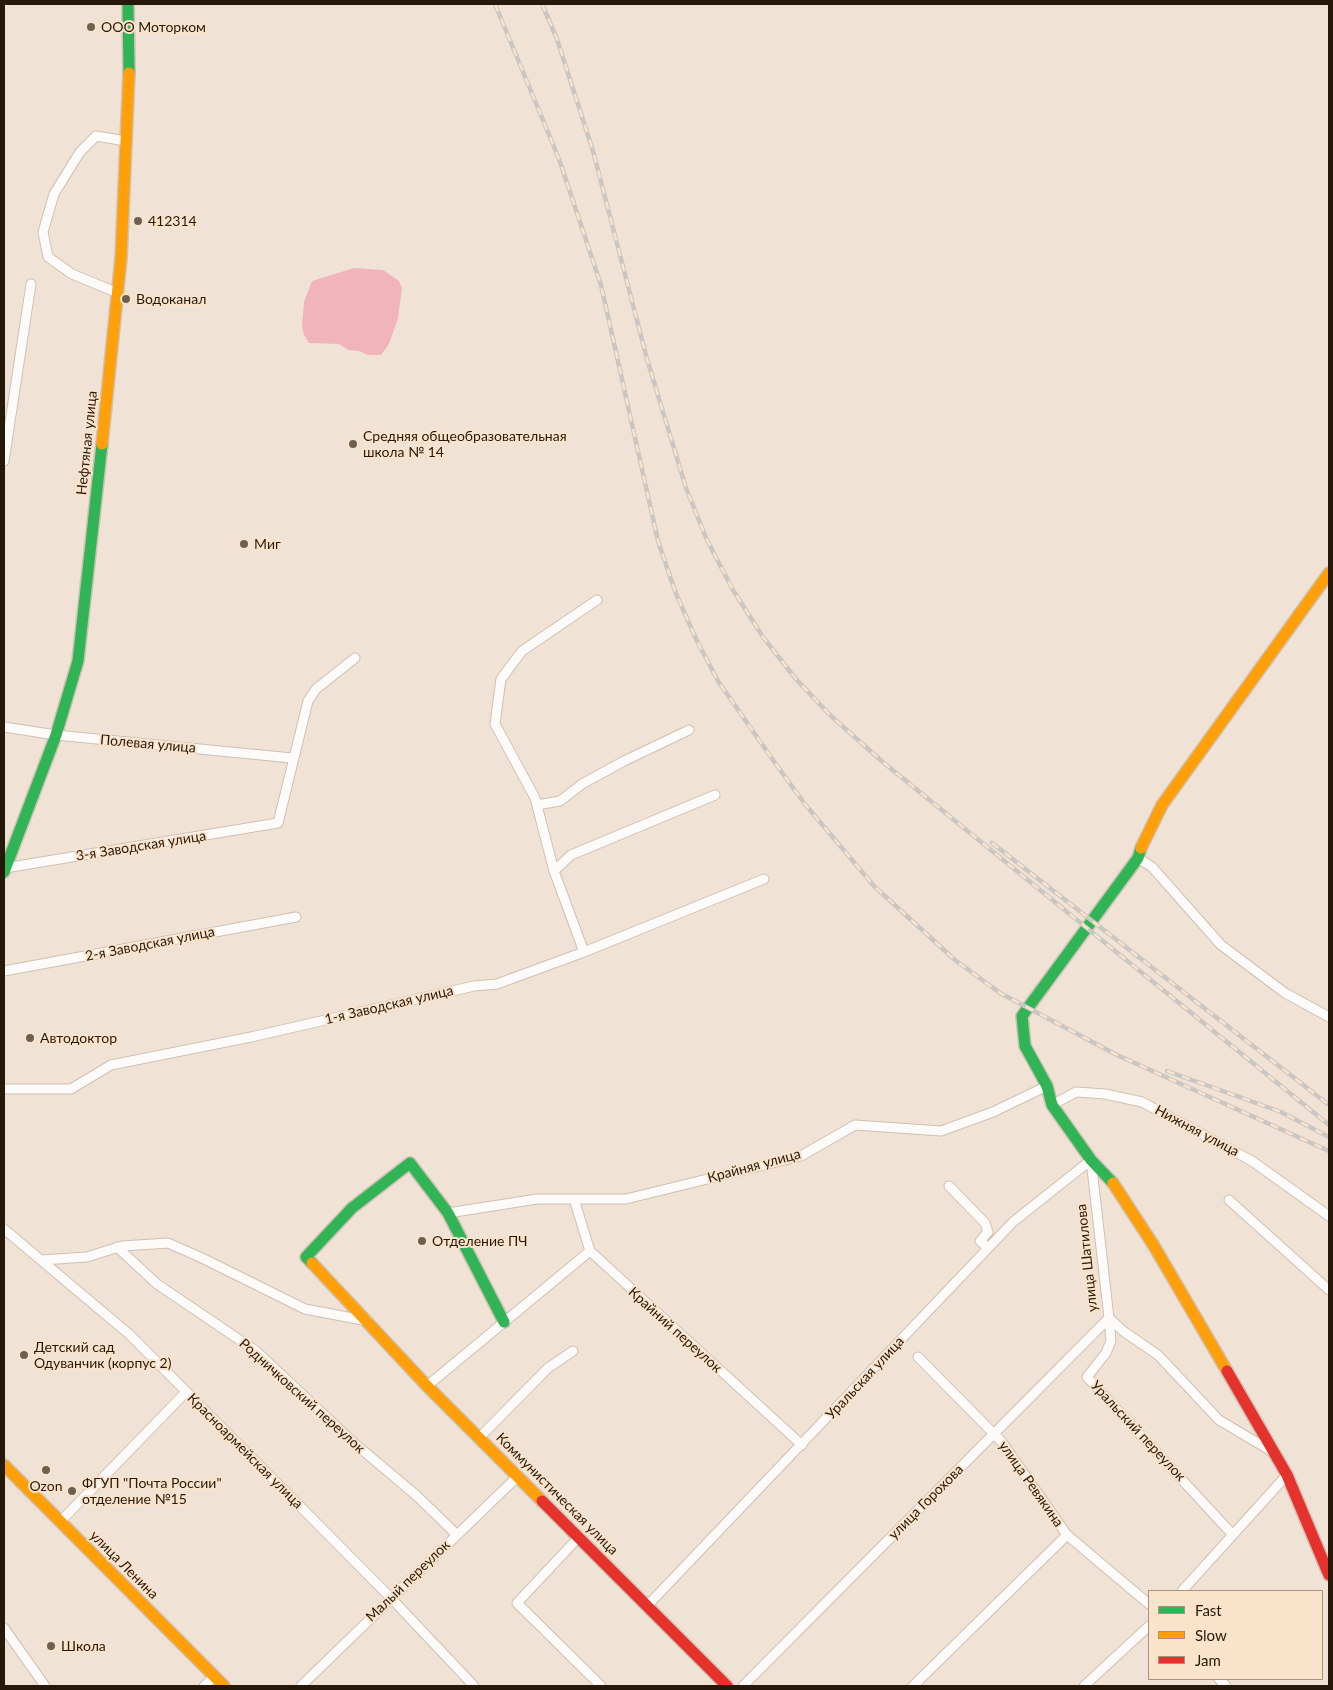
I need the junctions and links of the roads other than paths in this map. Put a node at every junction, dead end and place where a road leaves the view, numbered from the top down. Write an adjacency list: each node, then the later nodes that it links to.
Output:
1 (126, 4): 2 (street, Нефтяная улица)
2 (126, 141): 4 (street, Нефтяная улица); 4 (street)
3 (31, 284): 5 (street)
4 (118, 293): 11 (street, Нефтяная улица)
5 (4, 461)
6 (1329, 573): 15 (street)
7 (597, 600): 14 (street)
8 (355, 658): 12 (street)
9 (4, 726): 11 (street, Полевая улица)
10 (689, 730): 14 (street)
11 (56, 735): 12 (street, Полевая улица); 16 (street, Нефтяная улица)
12 (292, 758): 16 (street, 3-я Заводская улица)
13 (715, 795): 17 (street)
14 (536, 805): 17 (street)
15 (1138, 858): 22 (street); 23 (street)
16 (4, 870)
17 (554, 871): 20 (street)
18 (764, 880): 20 (street, 1-я Заводская улица)
19 (296, 917): 21 (street, 2-я Заводская улица)
20 (584, 952): 24 (street, 1-я Заводская улица)
21 (4, 971)
22 (1329, 1017)
23 (1047, 1086): 25 (street); 28 (street, Крайняя улица)
24 (4, 1089)
25 (1052, 1105): 26 (street, улица Шатилова); 31 (street, Нижняя улица)
26 (1091, 1160): 34 (street, Уральская улица); 38 (street, улица Шатилова); 48 (street, улица Шатилова)
27 (949, 1186): 34 (street)
28 (574, 1199): 30 (street, Крайняя улица); 35 (street)
29 (1229, 1200): 37 (street)
30 (448, 1214): 39 (street, Коммунистическая улица); 40 (street)
31 (1329, 1216)
32 (4, 1229): 36 (street, Красноармейская улица)
33 (117, 1247): 36 (street); 39 (street); 53 (street, Родничковский переулок)
34 (988, 1248): 47 (street, Уральская улица)
35 (590, 1251): 40 (street); 47 (street, Крайний переулок)
36 (41, 1260): 44 (street, Красноармейская улица)
37 (1329, 1290)
38 (1108, 1318): 45 (street, улица Горохова); 48 (street, улица Шатилова); 55 (street, Уральский переулок)
39 (368, 1321): 43 (street, Коммунистическая улица)
40 (504, 1322): 43 (street)
41 (573, 1351): 46 (street)
42 (918, 1357): 45 (street, улица Ревякина)
43 (426, 1386): 46 (street, Коммунистическая улица)
44 (186, 1392): 52 (street); 59 (street, Красноармейская улица)
45 (994, 1434): 54 (street, улица Ревякина); 72 (street, улица Горохова)
46 (479, 1438): 51 (street, Коммунистическая улица)
47 (802, 1445): 61 (street, Уральская улица)
48 (1273, 1452): 50 (street, улица Шатилова)
49 (4, 1465): 52 (street, улица Ленина)
50 (1287, 1475): 55 (street); 57 (street, улица Шатилова)
51 (517, 1477): 53 (street, Малый переулок); 56 (street, Коммунистическая улица)
52 (60, 1522): 64 (street, улица Ленина)
53 (456, 1535): 59 (street, Малый переулок)
54 (1067, 1535): 60 (street, улица Ревякина); 73 (street)
55 (1233, 1535): 58 (street)
56 (578, 1538): 61 (street, Коммунистическая улица); 70 (street)
57 (1329, 1575)
58 (1183, 1590)
59 (391, 1598): 68 (street, Малый переулок); 69 (street, Красноармейская улица)
60 (1148, 1603)
61 (648, 1605): 71 (street, Коммунистическая улица)
62 (1148, 1627): 74 (street)
63 (4, 1628): 65 (street)
64 (214, 1677): 66 (street); 67 (street, улица Ленина)
65 (45, 1686)
66 (204, 1686)
67 (224, 1686)
68 (300, 1686)
69 (474, 1686)
70 (601, 1686)
71 (727, 1686)
72 (743, 1686)
73 (913, 1686)
74 (1084, 1686)

